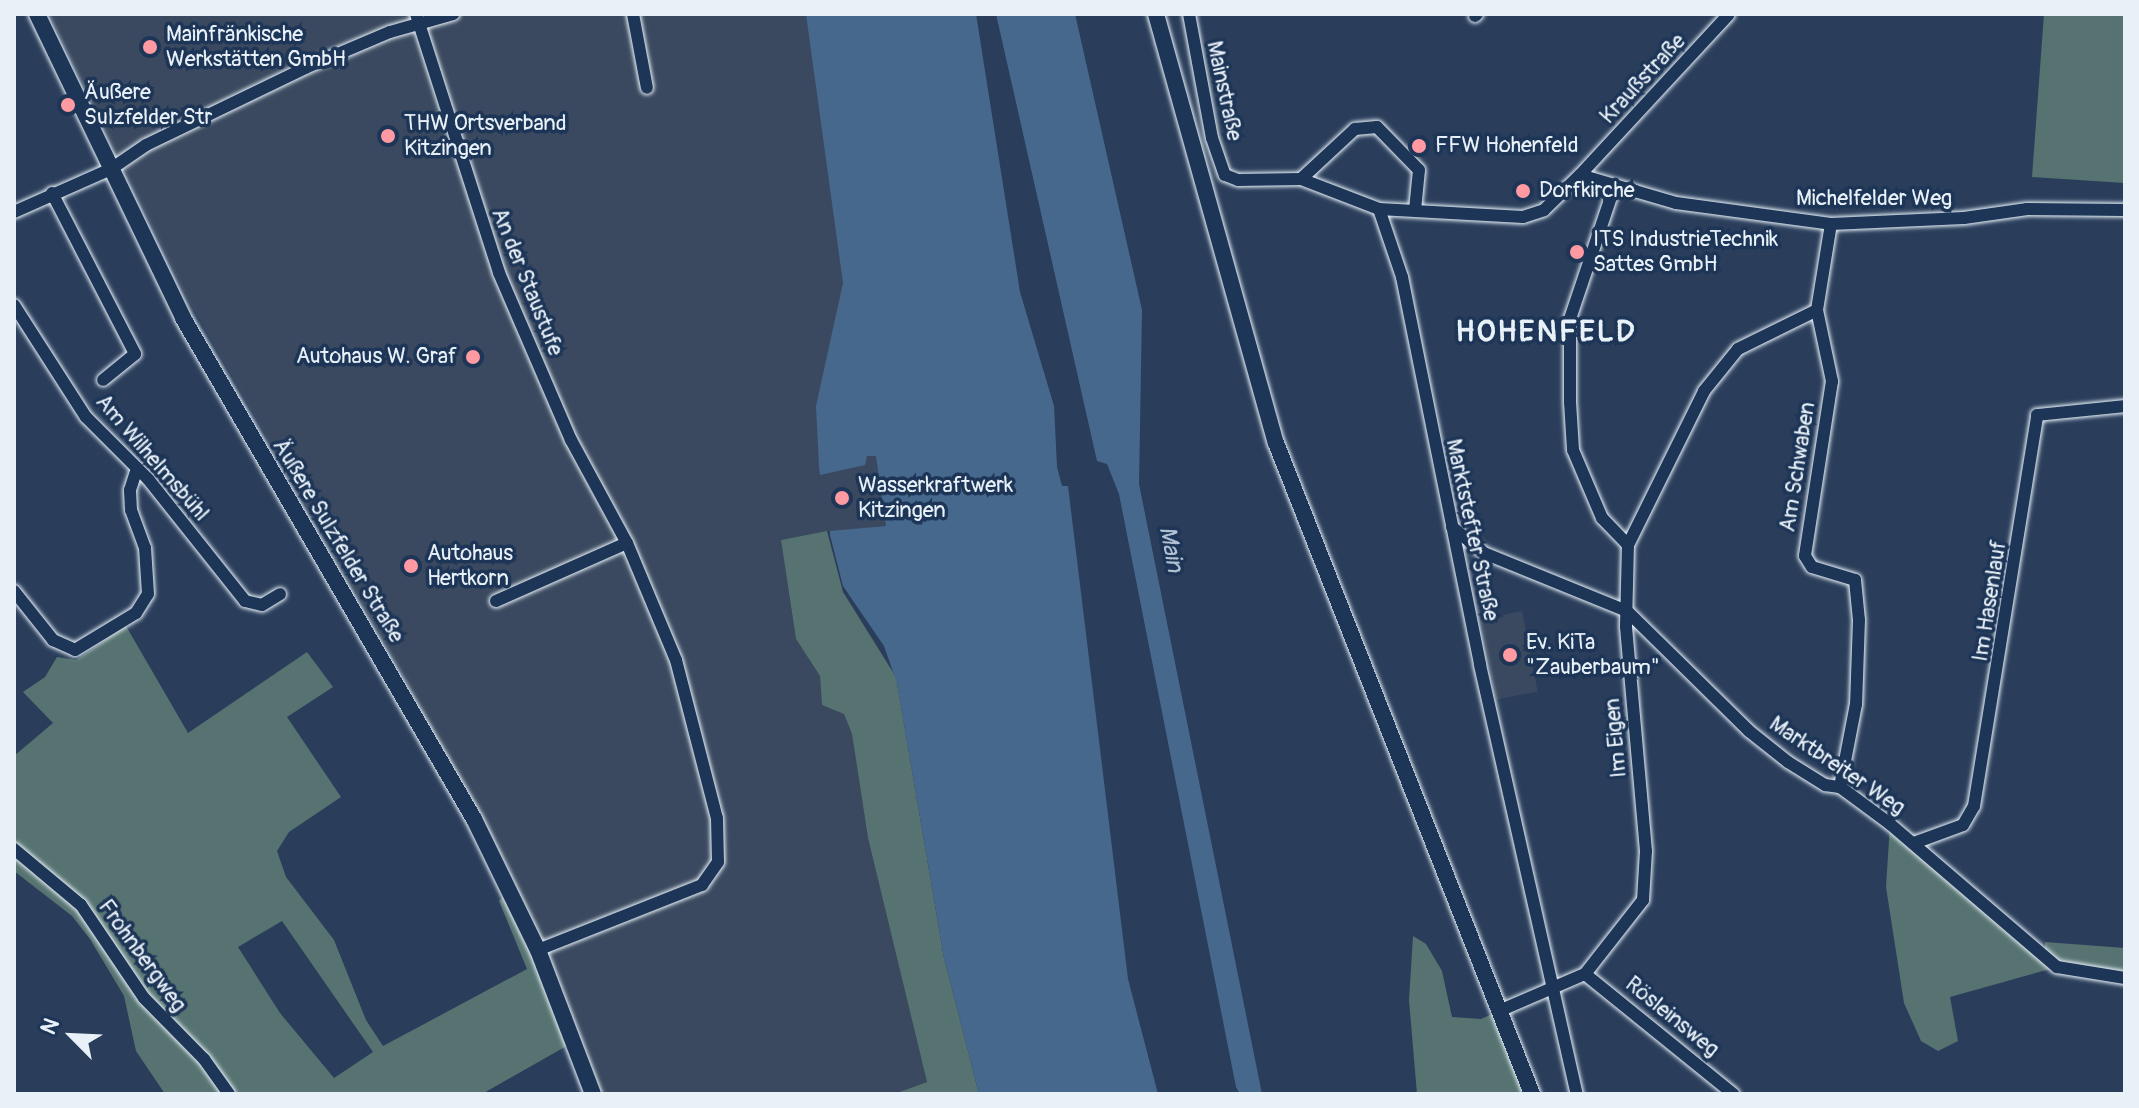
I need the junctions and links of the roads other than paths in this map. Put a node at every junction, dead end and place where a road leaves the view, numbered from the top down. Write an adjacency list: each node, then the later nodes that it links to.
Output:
1 (37, 14): 9 (main road, Äußere Sulzfelder Straße)
2 (453, 14): 7 (street)
3 (633, 14): 8 (street)
4 (1156, 14): 39 (main road)
5 (1189, 14): 10 (street, Mainstraße)
6 (1729, 14): 11 (street, Kraußstraße)
7 (417, 19): 9 (street); 26 (street, An der Staustufe)
8 (647, 88)
9 (111, 169): 14 (street); 35 (main road, Äußere Sulzfelder Straße)
10 (1225, 175): 12 (street, Kraußstraße)
11 (1580, 175): 13 (street, Michelfelder Weg); 16 (street, Kraußstraße)
12 (1301, 179): 15 (street, Kraußstraße); 16 (street)
13 (1614, 188): 19 (street, Michelfelder Weg); 27 (street)
14 (52, 193): 18 (street); 22 (street)
15 (1379, 209): 16 (street, Kraußstraße); 25 (street, Marktstefter Straße)
16 (1415, 210)
17 (2125, 210): 19 (street, Michelfelder Weg)
18 (14, 212)
19 (1831, 224): 21 (street)
20 (14, 305): 24 (street, Am Wilhelmsbühl)
21 (1817, 310): 27 (street, Im Eigen); 32 (street, Am Schwaben)
22 (103, 380)
23 (2125, 406): 33 (street, Im Hasenlauf)
24 (137, 468): 28 (street); 29 (street, Am Wilhelmsbühl)
25 (1452, 527): 31 (street, Marktbreiter Weg); 38 (street, Marktstefter Straße)
26 (627, 543): 30 (street); 35 (street, An der Staustufe)
27 (1628, 545): 31 (street, Im Eigen)
28 (14, 591)
29 (280, 594)
30 (496, 601)
31 (1627, 611): 32 (street, Marktbreiter Weg); 36 (street, Im Eigen)
32 (1840, 787): 33 (street, Marktbreiter Weg)
33 (1914, 843): 37 (street, Marktbreiter Weg)
34 (14, 849): 40 (street, Frohnbergweg)
35 (538, 950): 41 (main road, Äußere Sulzfelder Straße)
36 (1585, 974): 38 (street); 44 (street, Rösleinsweg)
37 (2125, 978)
38 (1553, 985): 39 (street); 43 (street, Marktstefter Straße)
39 (1499, 1011): 42 (main road)
40 (229, 1094)
41 (593, 1094)
42 (1532, 1094)
43 (1577, 1094)
44 (1733, 1094)

